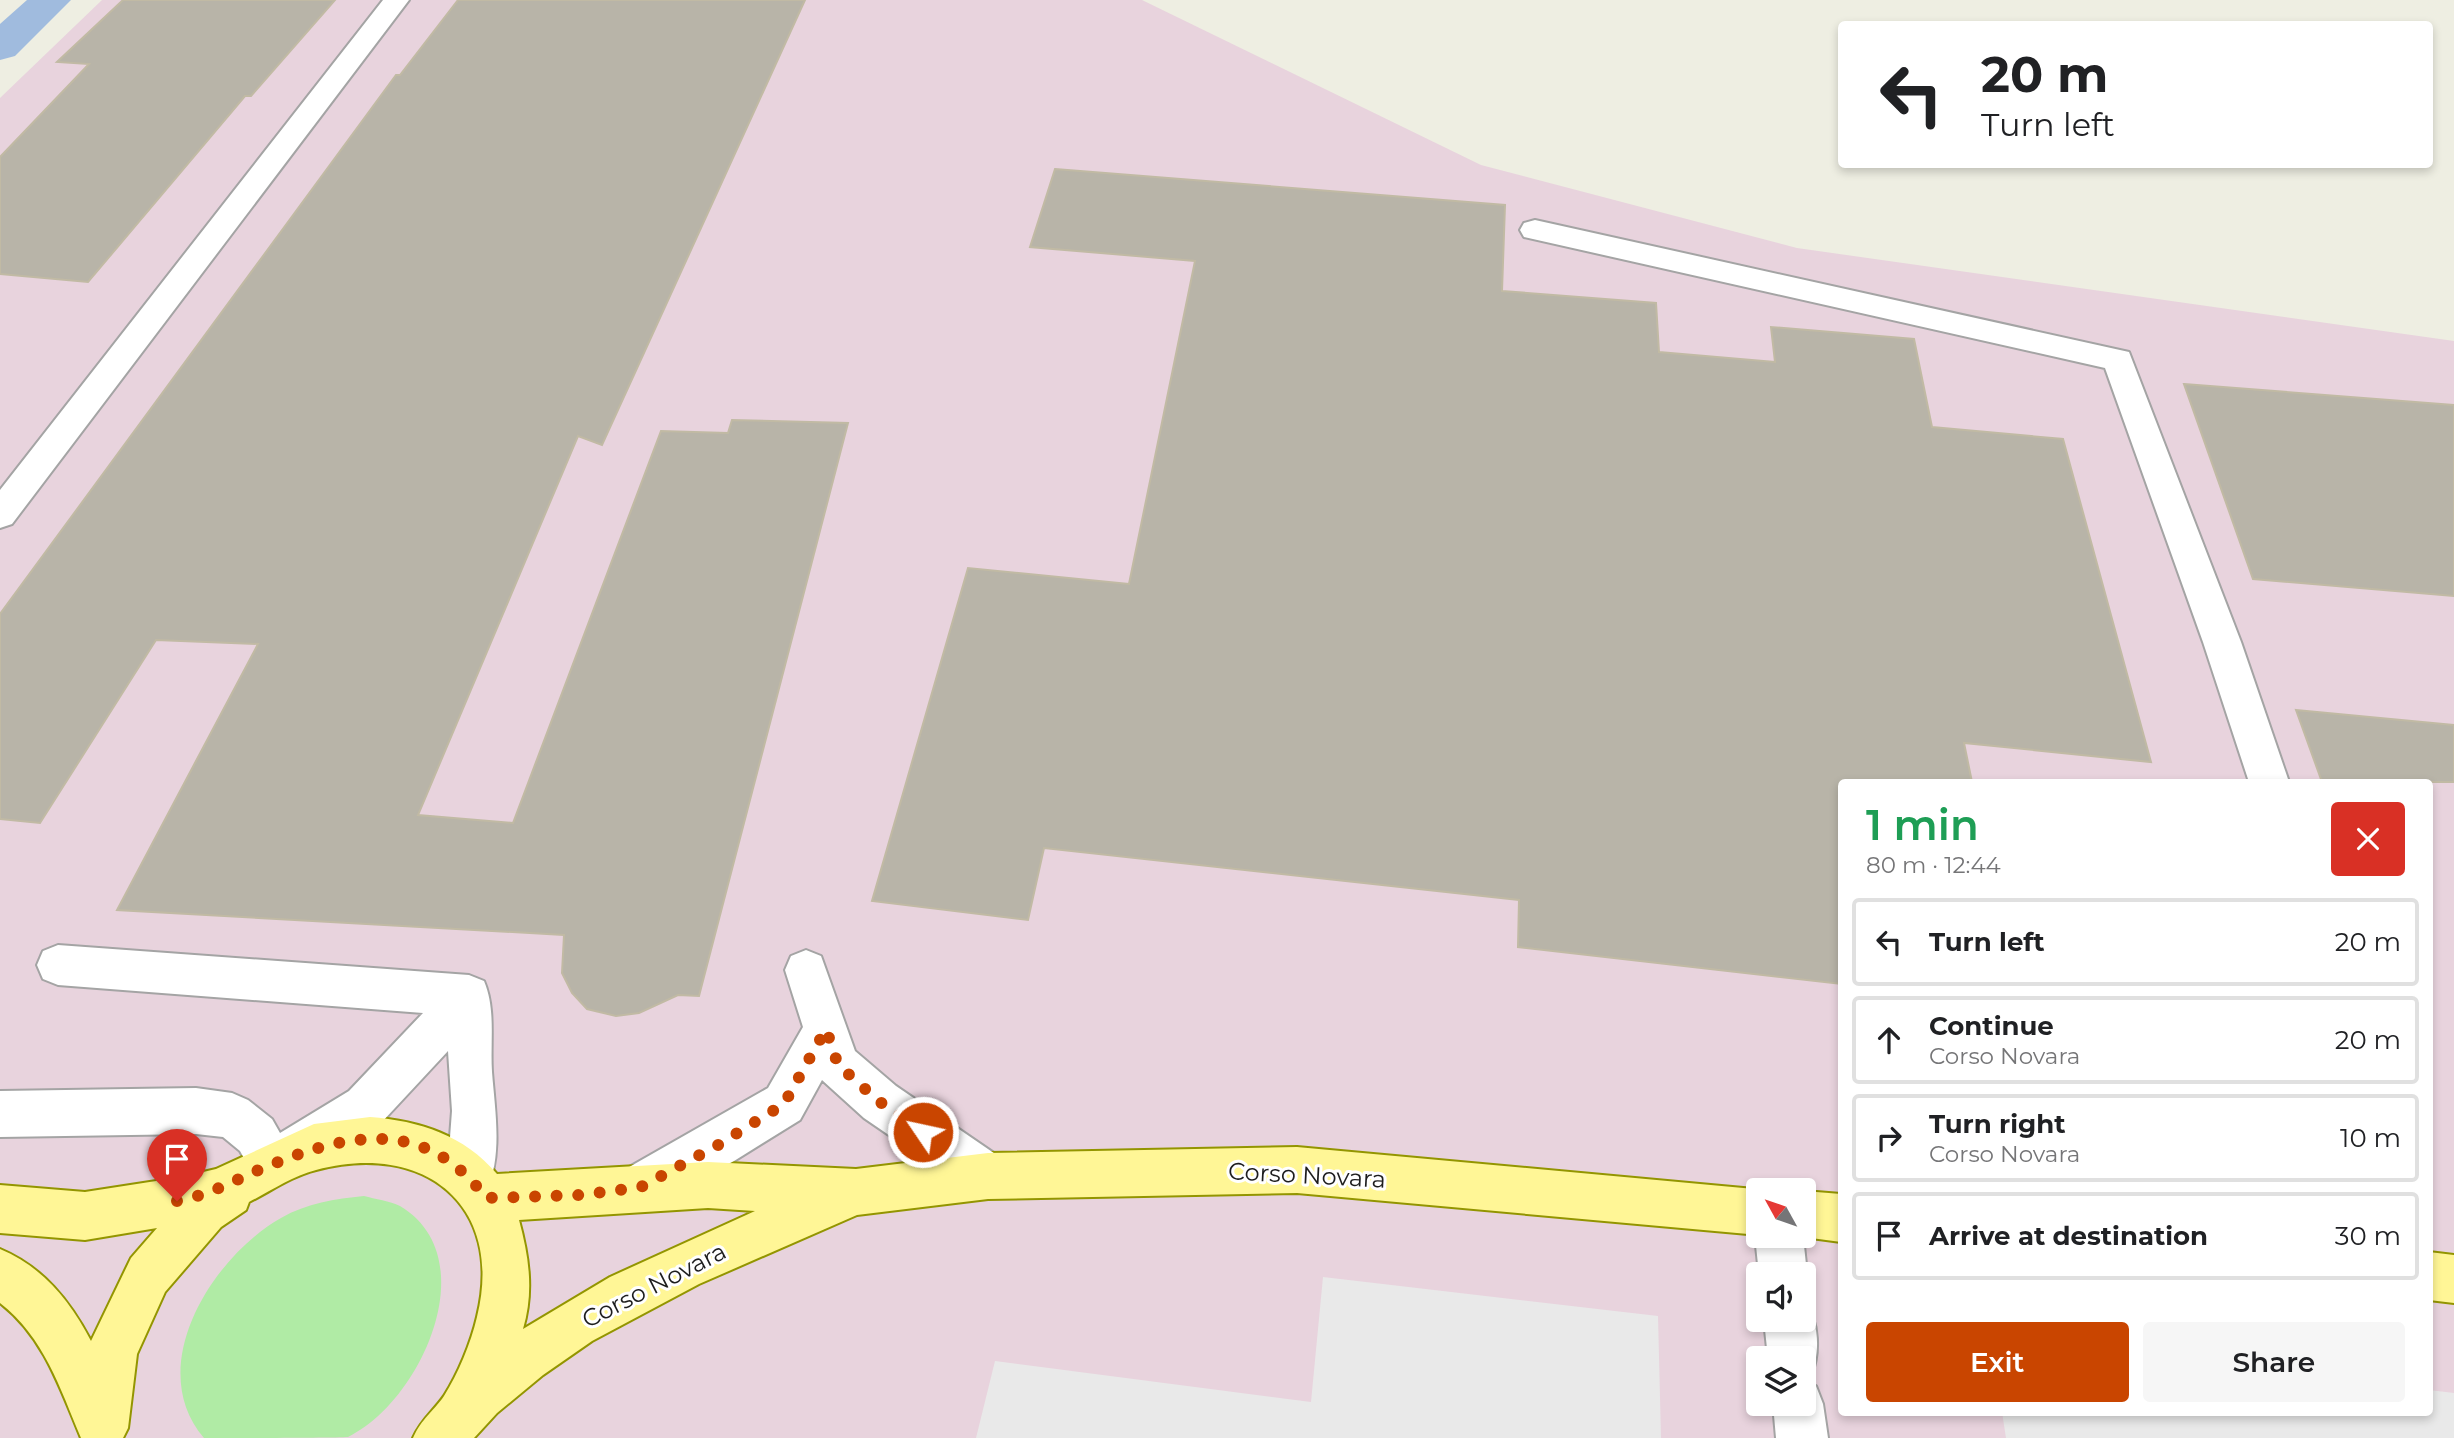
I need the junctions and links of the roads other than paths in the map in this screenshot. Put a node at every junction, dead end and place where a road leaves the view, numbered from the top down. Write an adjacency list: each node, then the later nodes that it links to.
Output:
1 (396, 0): 3 (street)
2 (1535, 230): 4 (street)
3 (0, 515)
4 (2268, 779)
5 (58, 965): 7 (street)
6 (806, 970): 8 (street)
7 (470, 996): 10 (street); 12 (street)
8 (826, 1029): 11 (street); 13 (street)
9 (0, 1114): 10 (street)
10 (272, 1164): 12 (main road); 15 (main road); 22 (main road)
11 (988, 1176): 14 (main road, Corso Novara); 16 (main road, Corso Novara)
12 (478, 1187): 13 (main road, Corso Novara); 21 (main road, Corso Novara)
13 (641, 1187): 14 (main road, Corso Novara)
14 (856, 1192): 21 (main road, Corso Novara)
15 (0, 1209)
16 (1746, 1210)
17 (1816, 1216): 18 (main road)
18 (1838, 1218)
19 (0, 1273): 22 (main road)
20 (1799, 1416): 23 (street)
21 (452, 1421)
22 (103, 1433)
23 (1802, 1438)

